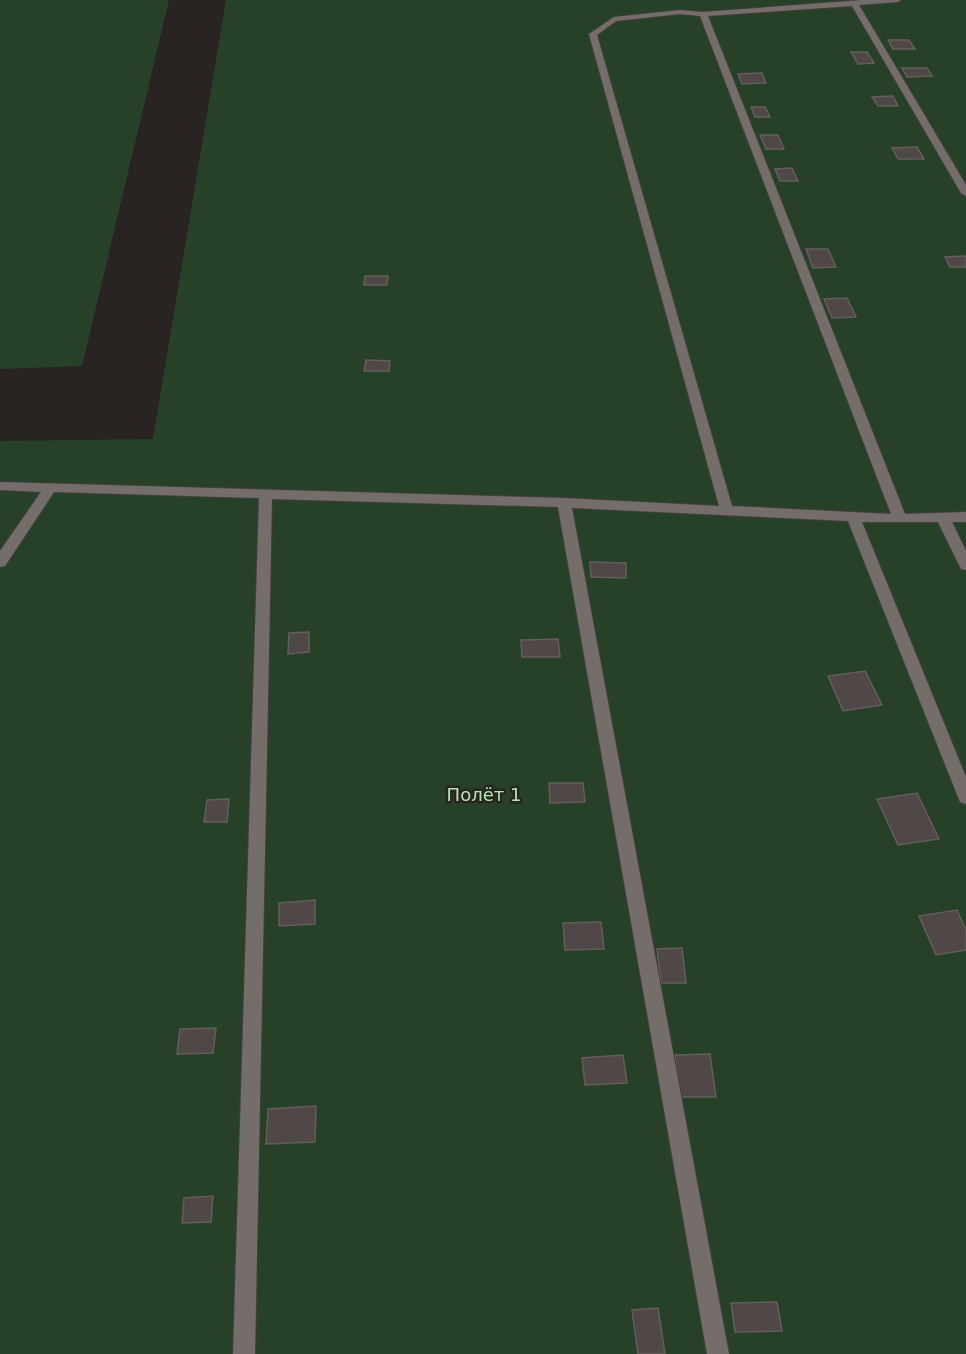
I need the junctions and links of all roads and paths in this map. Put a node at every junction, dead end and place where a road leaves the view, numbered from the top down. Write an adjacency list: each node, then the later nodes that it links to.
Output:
1 (897, 0): 2 (lane)
2 (855, 3): 3 (lane); 4 (lane)
3 (704, 14): 9 (lane); 13 (lane)
4 (966, 193)
5 (0, 486): 6 (lane)
6 (51, 487): 7 (lane); 14 (lane)
7 (266, 494): 8 (lane); 17 (lane)
8 (564, 503): 9 (lane); 18 (lane)
9 (727, 511): 10 (lane)
10 (853, 517): 13 (lane); 16 (lane)
11 (966, 517): 12 (lane)
12 (943, 518): 13 (lane); 15 (lane)
13 (900, 519)
14 (0, 562)
15 (966, 565)
16 (966, 798)
17 (244, 1354)
18 (718, 1354)

